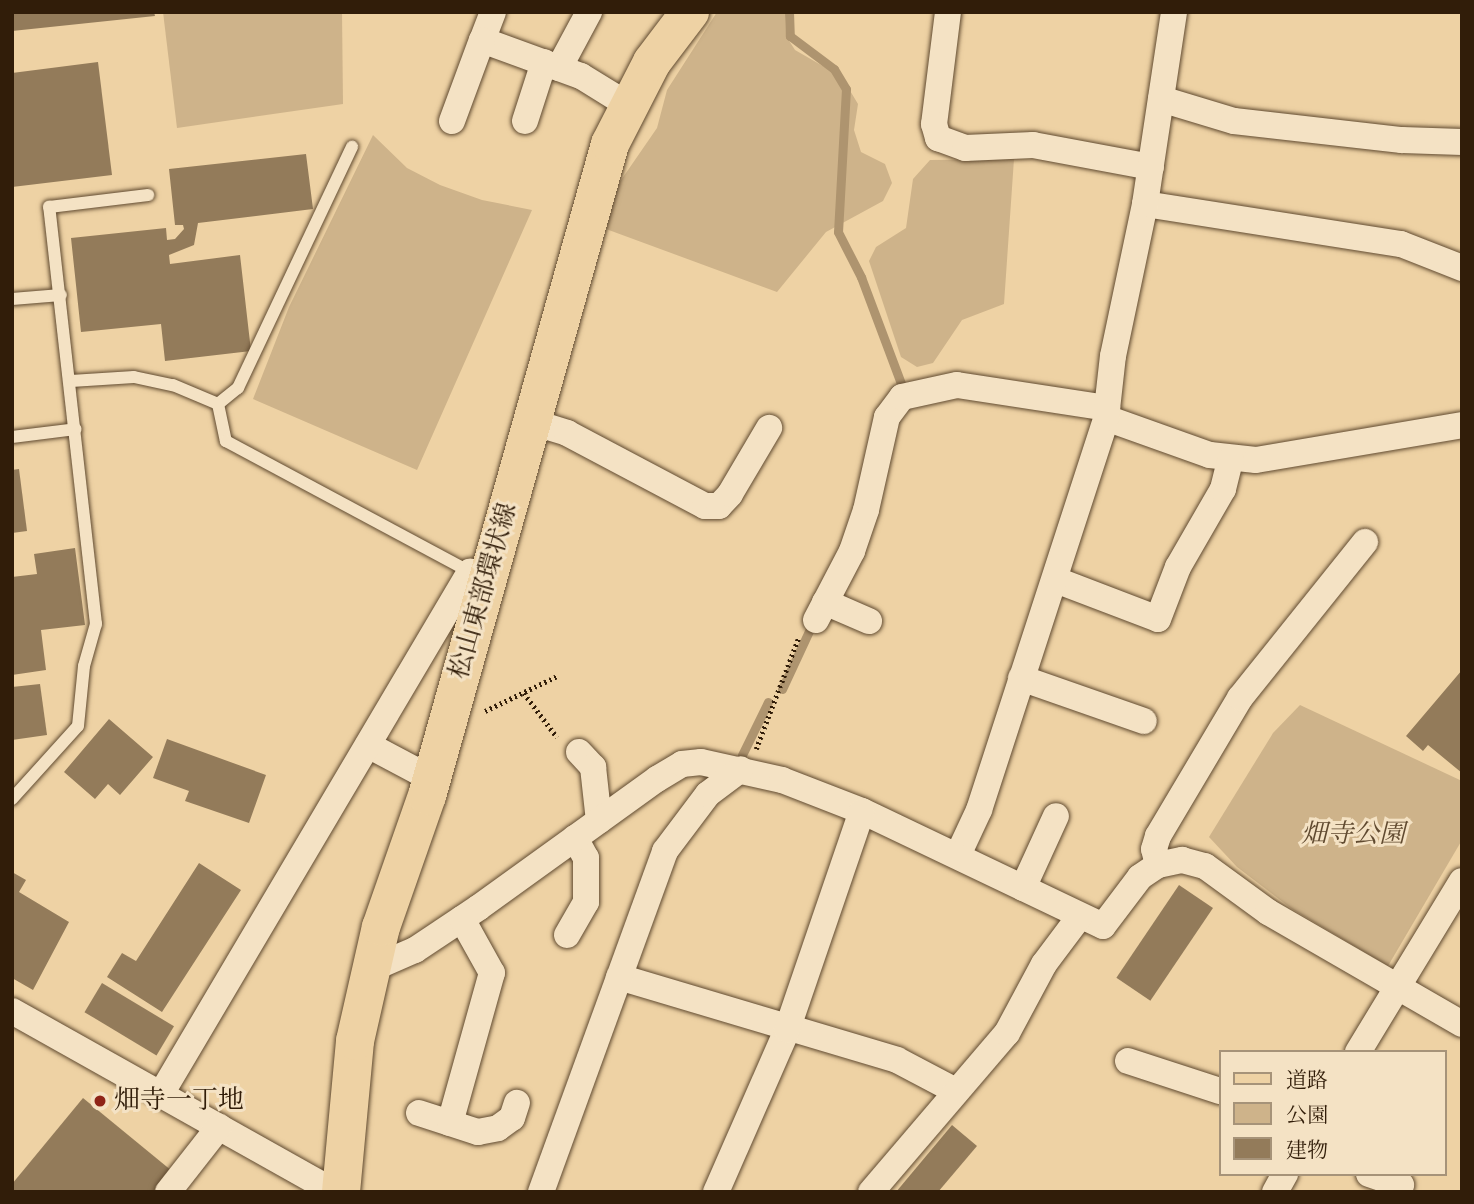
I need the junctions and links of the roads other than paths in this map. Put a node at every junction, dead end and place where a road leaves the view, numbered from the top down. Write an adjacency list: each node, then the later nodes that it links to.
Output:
1 (494, 12): 6 (street)
2 (589, 12): 7 (street)
3 (690, 12): 9 (main road, 松山東部環状線)
4 (948, 12): 14 (street)
5 (1174, 12): 8 (street)
6 (482, 40): 7 (street); 10 (street)
7 (552, 65): 9 (street); 11 (street)
8 (1161, 99): 12 (street); 14 (street)
9 (628, 106): 23 (main road, 松山東部環状線)
10 (452, 121)
11 (525, 121)
12 (1462, 142)
13 (352, 147): 21 (lane)
14 (1151, 167): 16 (street)
15 (148, 195): 18 (lane)
16 (1145, 205): 17 (street); 22 (street)
17 (1462, 268)
18 (61, 295): 19 (lane); 20 (lane)
19 (12, 299)
20 (71, 381): 21 (lane); 26 (lane)
21 (218, 404): 30 (lane)
22 (1106, 413): 28 (street); 31 (street); 32 (street)
23 (532, 422): 25 (street); 30 (main road, 松山東部環状線)
24 (1462, 425): 28 (street)
25 (769, 428)
26 (76, 429): 27 (lane); 39 (lane)
27 (12, 437)
28 (1230, 460): 31 (street)
29 (1365, 542): 45 (street)
30 (478, 577): 35 (street); 38 (main road, 松山東部環状線)
31 (1056, 580): 33 (street)
32 (869, 621)
33 (1021, 678): 34 (street); 44 (street)
34 (1144, 721)
35 (368, 745): 38 (street); 61 (street)
36 (579, 752): 42 (street)
37 (741, 769): 40 (street); 42 (street); 52 (street)
38 (432, 779): 51 (main road, 松山東部環状線)
39 (12, 799)
40 (862, 811): 44 (street); 56 (street)
41 (1056, 816): 47 (street)
42 (599, 821): 43 (street)
43 (575, 838): 49 (street); 50 (street)
44 (958, 855): 47 (street)
45 (1158, 865): 48 (street); 53 (street)
46 (1462, 881): 53 (street)
47 (1023, 888): 48 (street)
48 (1080, 916): 60 (street)
49 (462, 919): 51 (street); 64 (street)
50 (567, 935)
51 (371, 969): 71 (main road, 松山東部環状線)
52 (619, 977): 56 (street); 72 (street)
53 (1396, 989): 55 (street); 57 (street)
54 (12, 1011): 61 (street)
55 (1462, 1024)
56 (787, 1030): 60 (street); 73 (street)
57 (1359, 1050)
58 (1128, 1061): 59 (street)
59 (1218, 1090)
60 (956, 1091): 74 (street)
61 (160, 1094): 65 (street)
62 (517, 1103): 64 (street)
63 (419, 1113): 64 (street)
64 (450, 1123)
65 (219, 1127): 69 (street); 70 (street)
66 (1284, 1176): 75 (street)
67 (1375, 1176): 68 (street)
68 (1401, 1185)
69 (168, 1192)
70 (334, 1192)
71 (341, 1192)
72 (541, 1192)
73 (716, 1192)
74 (871, 1192)
75 (1275, 1192)

